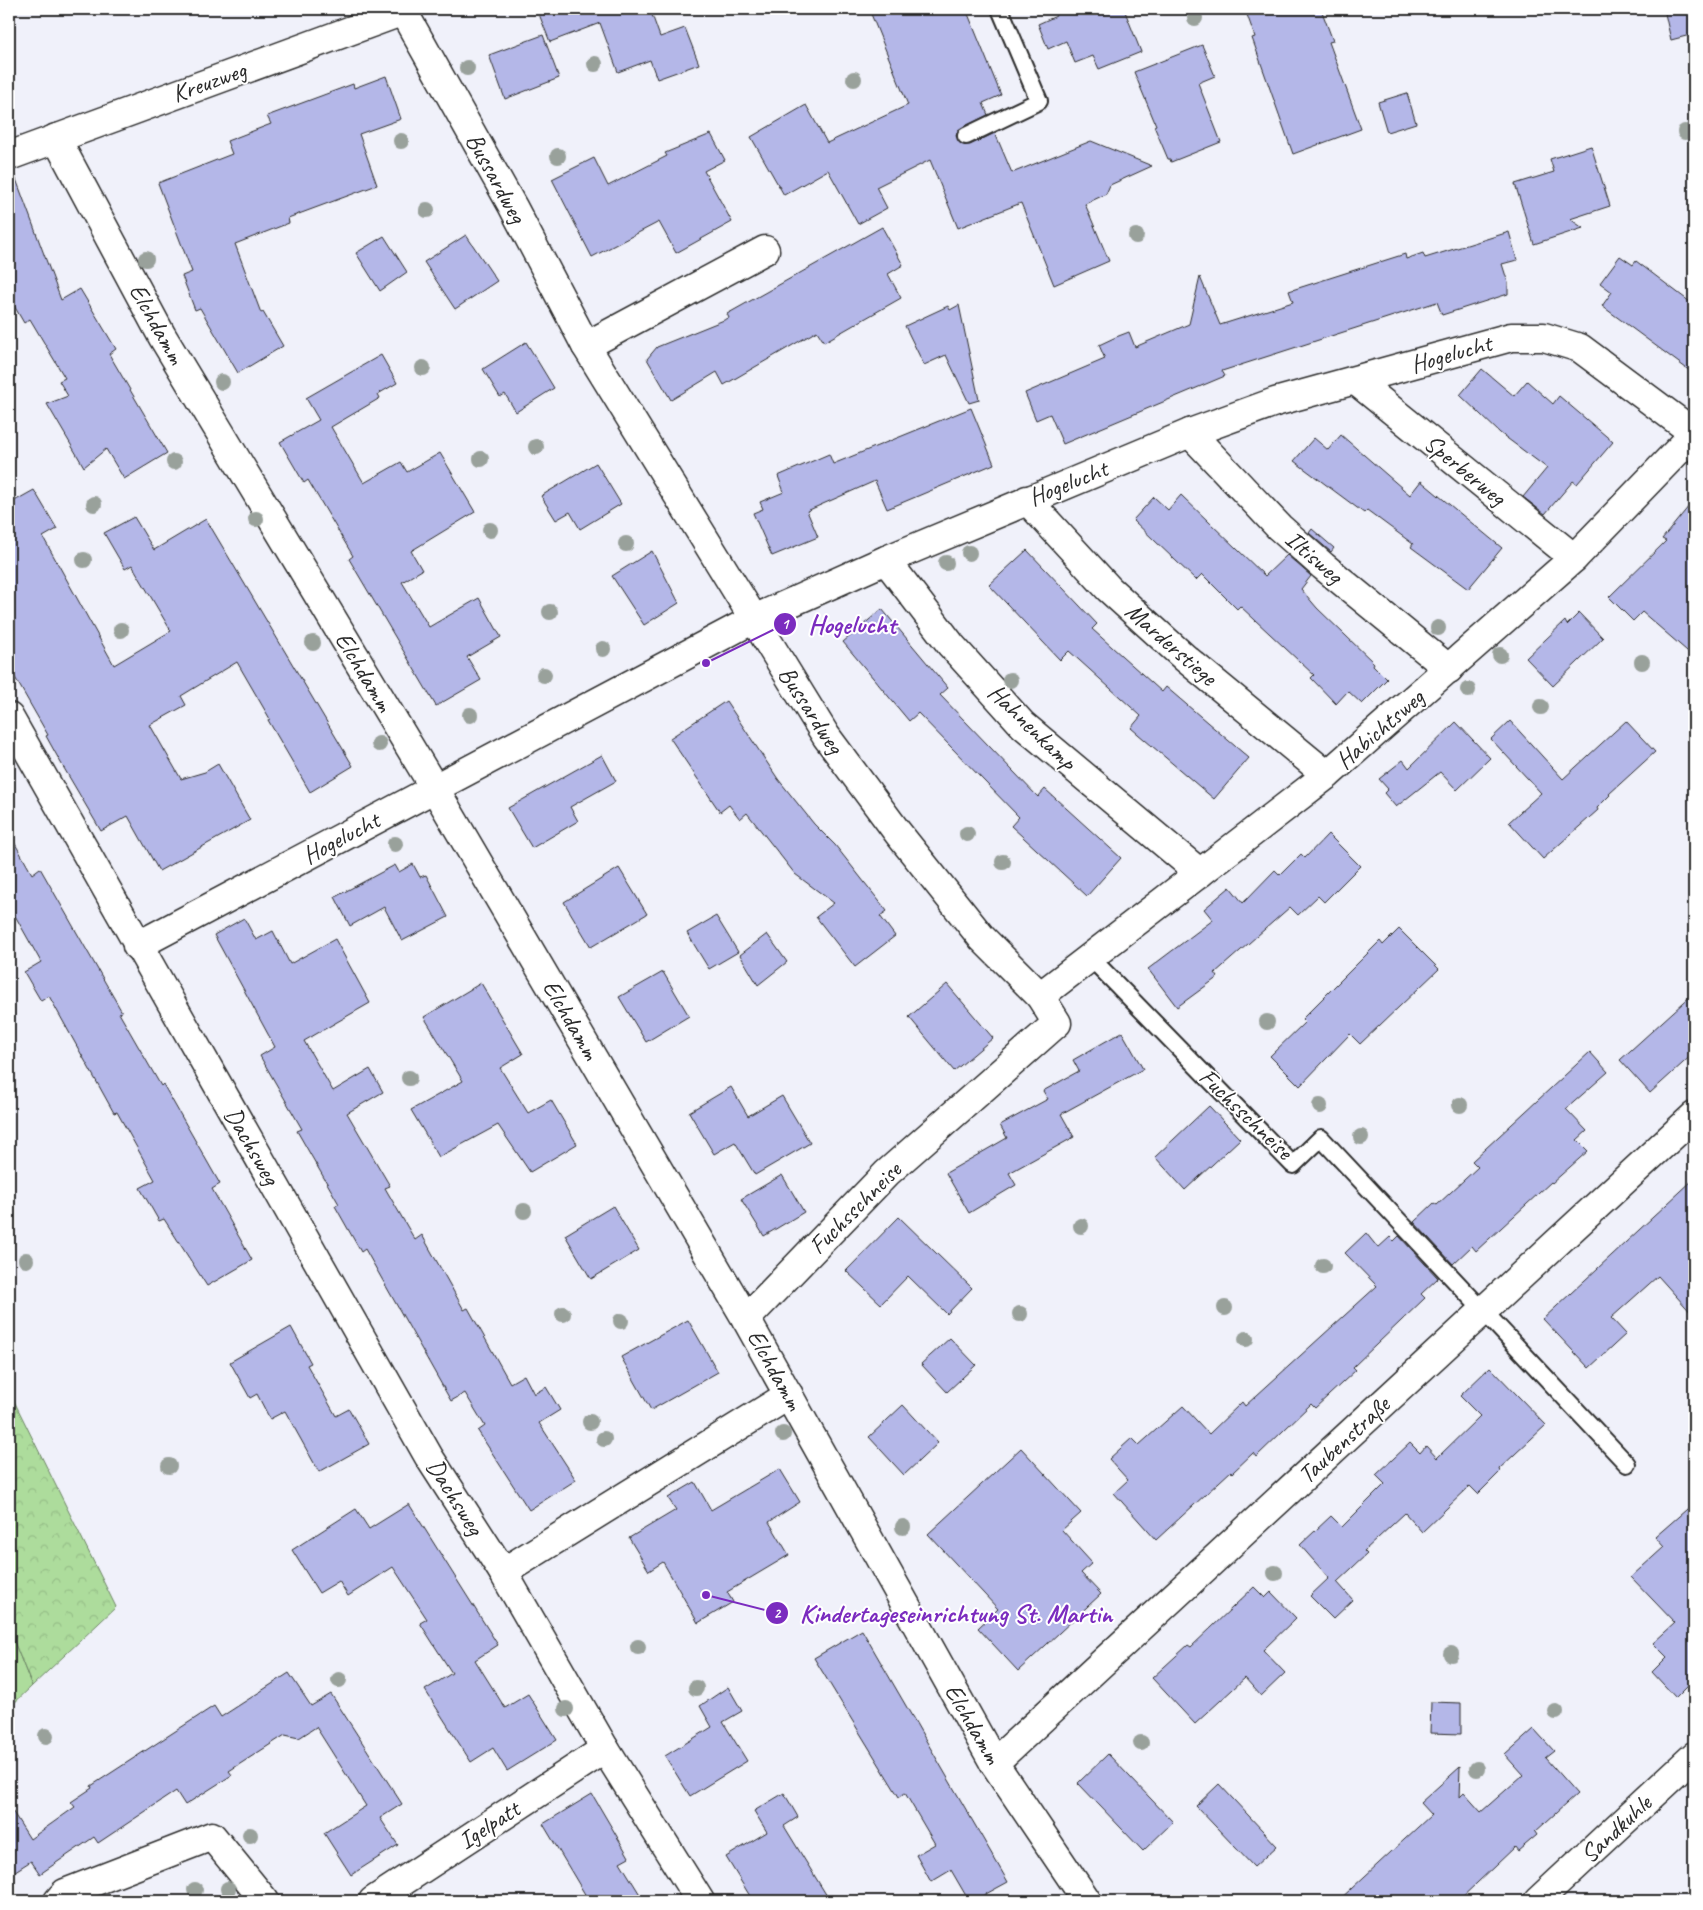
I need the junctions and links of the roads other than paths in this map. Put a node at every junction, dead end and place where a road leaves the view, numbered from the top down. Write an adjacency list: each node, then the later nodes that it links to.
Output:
1 (1000, 9): 3 (lane)
2 (406, 10): 4 (street, Kreuzweg); 7 (street, Bussardweg)
3 (966, 136)
4 (56, 138): 5 (street, Kreuzweg); 18 (street, Elchdamm)
5 (9, 156)
6 (765, 250): 7 (street)
7 (586, 346): 14 (street, Bussardweg)
8 (1356, 381): 9 (street, Hogelucht); 10 (street, Hogelucht); 12 (street, Sperberweg)
9 (1190, 432): 11 (street, Hogelucht); 15 (street, Iltisweg)
10 (1694, 433): 12 (street, Habichtsweg)
11 (1027, 500): 13 (street, Hogelucht); 17 (street, Marderstiege)
12 (1574, 558): 15 (street, Habichtsweg)
13 (886, 560): 14 (street, Hogelucht); 19 (street, Hahnenkamp)
14 (754, 619): 18 (street, Hogelucht); 22 (street, Bussardweg)
15 (1449, 669): 17 (street, Habichtsweg)
16 (9, 717): 20 (street, Dachsweg)
17 (1326, 775): 19 (street, Habichtsweg)
18 (435, 789): 20 (street, Hogelucht); 25 (street, Elchdamm)
19 (1200, 873): 21 (street, Habichtsweg)
20 (138, 946): 28 (street, Dachsweg)
21 (1090, 957): 22 (street, Habichtsweg); 24 (lane, Fuchsschneise)
22 (1040, 996): 25 (street, Fuchsschneise)
23 (1694, 1116): 24 (street, Taubenstraße)
24 (1483, 1312): 27 (lane); 31 (street, Taubenstraße)
25 (746, 1319): 26 (street, Elchdamm)
26 (789, 1395): 28 (street); 31 (street, Elchdamm)
27 (1627, 1464)
28 (503, 1572): 29 (street, Dachsweg)
29 (605, 1749): 34 (street, Igelpatt); 35 (street, Dachsweg)
30 (1694, 1756): 37 (street, Sandkuhle)
31 (994, 1764): 36 (street, Elchdamm)
32 (58, 1901): 33 (street)
33 (265, 1901)
34 (372, 1901)
35 (700, 1901)
36 (1087, 1901)
37 (1538, 1901)

